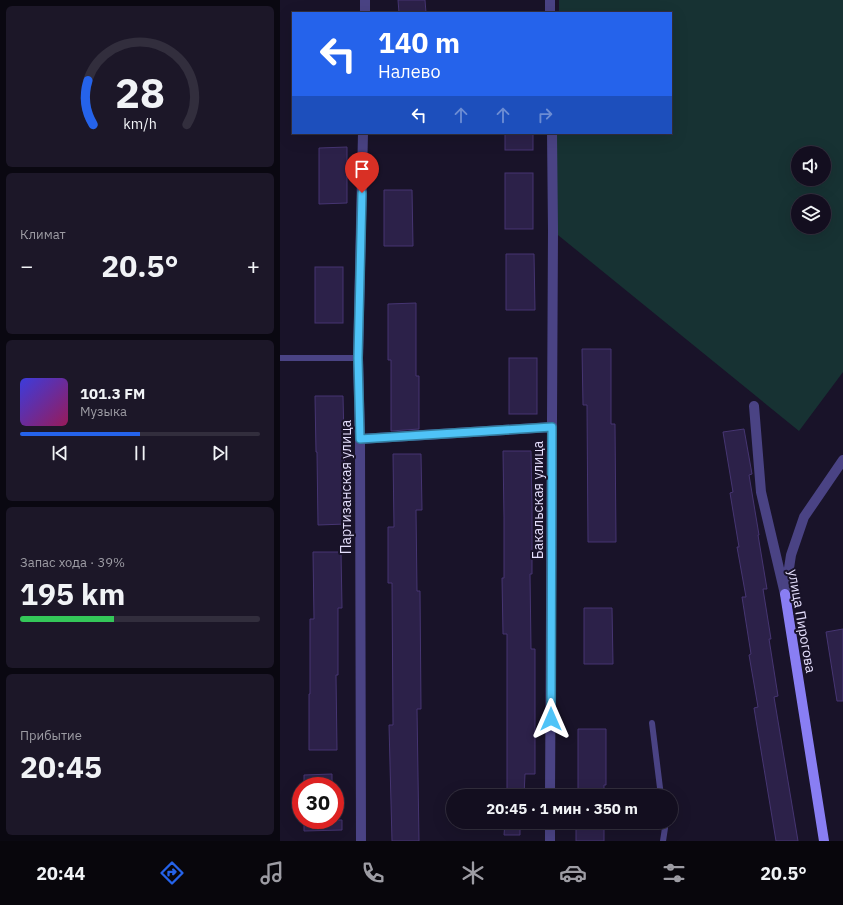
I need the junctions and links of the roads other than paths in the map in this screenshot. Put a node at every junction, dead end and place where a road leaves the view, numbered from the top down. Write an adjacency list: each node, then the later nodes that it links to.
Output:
1 (365, 0): 3 (street)
2 (550, 0): 4 (street)
3 (365, 12)
4 (550, 12)
5 (363, 134): 8 (street, Партизанская улица)
6 (552, 134): 10 (street, Бакальская улица)
7 (280, 358): 8 (lane)
8 (358, 358): 11 (street, Партизанская улица)
9 (754, 406): 13 (street, улица Пирогова)
10 (552, 427): 11 (street); 15 (street, Бакальская улица)
11 (360, 439): 19 (street, Партизанская улица)
12 (843, 460): 13 (street)
13 (785, 594): 22 (street, улица Пирогова)
14 (652, 723): 16 (lane)
15 (550, 789)
16 (660, 789)
17 (550, 829): 20 (street)
18 (665, 829): 21 (lane)
19 (361, 841)
20 (550, 841)
21 (663, 841)
22 (824, 841)

